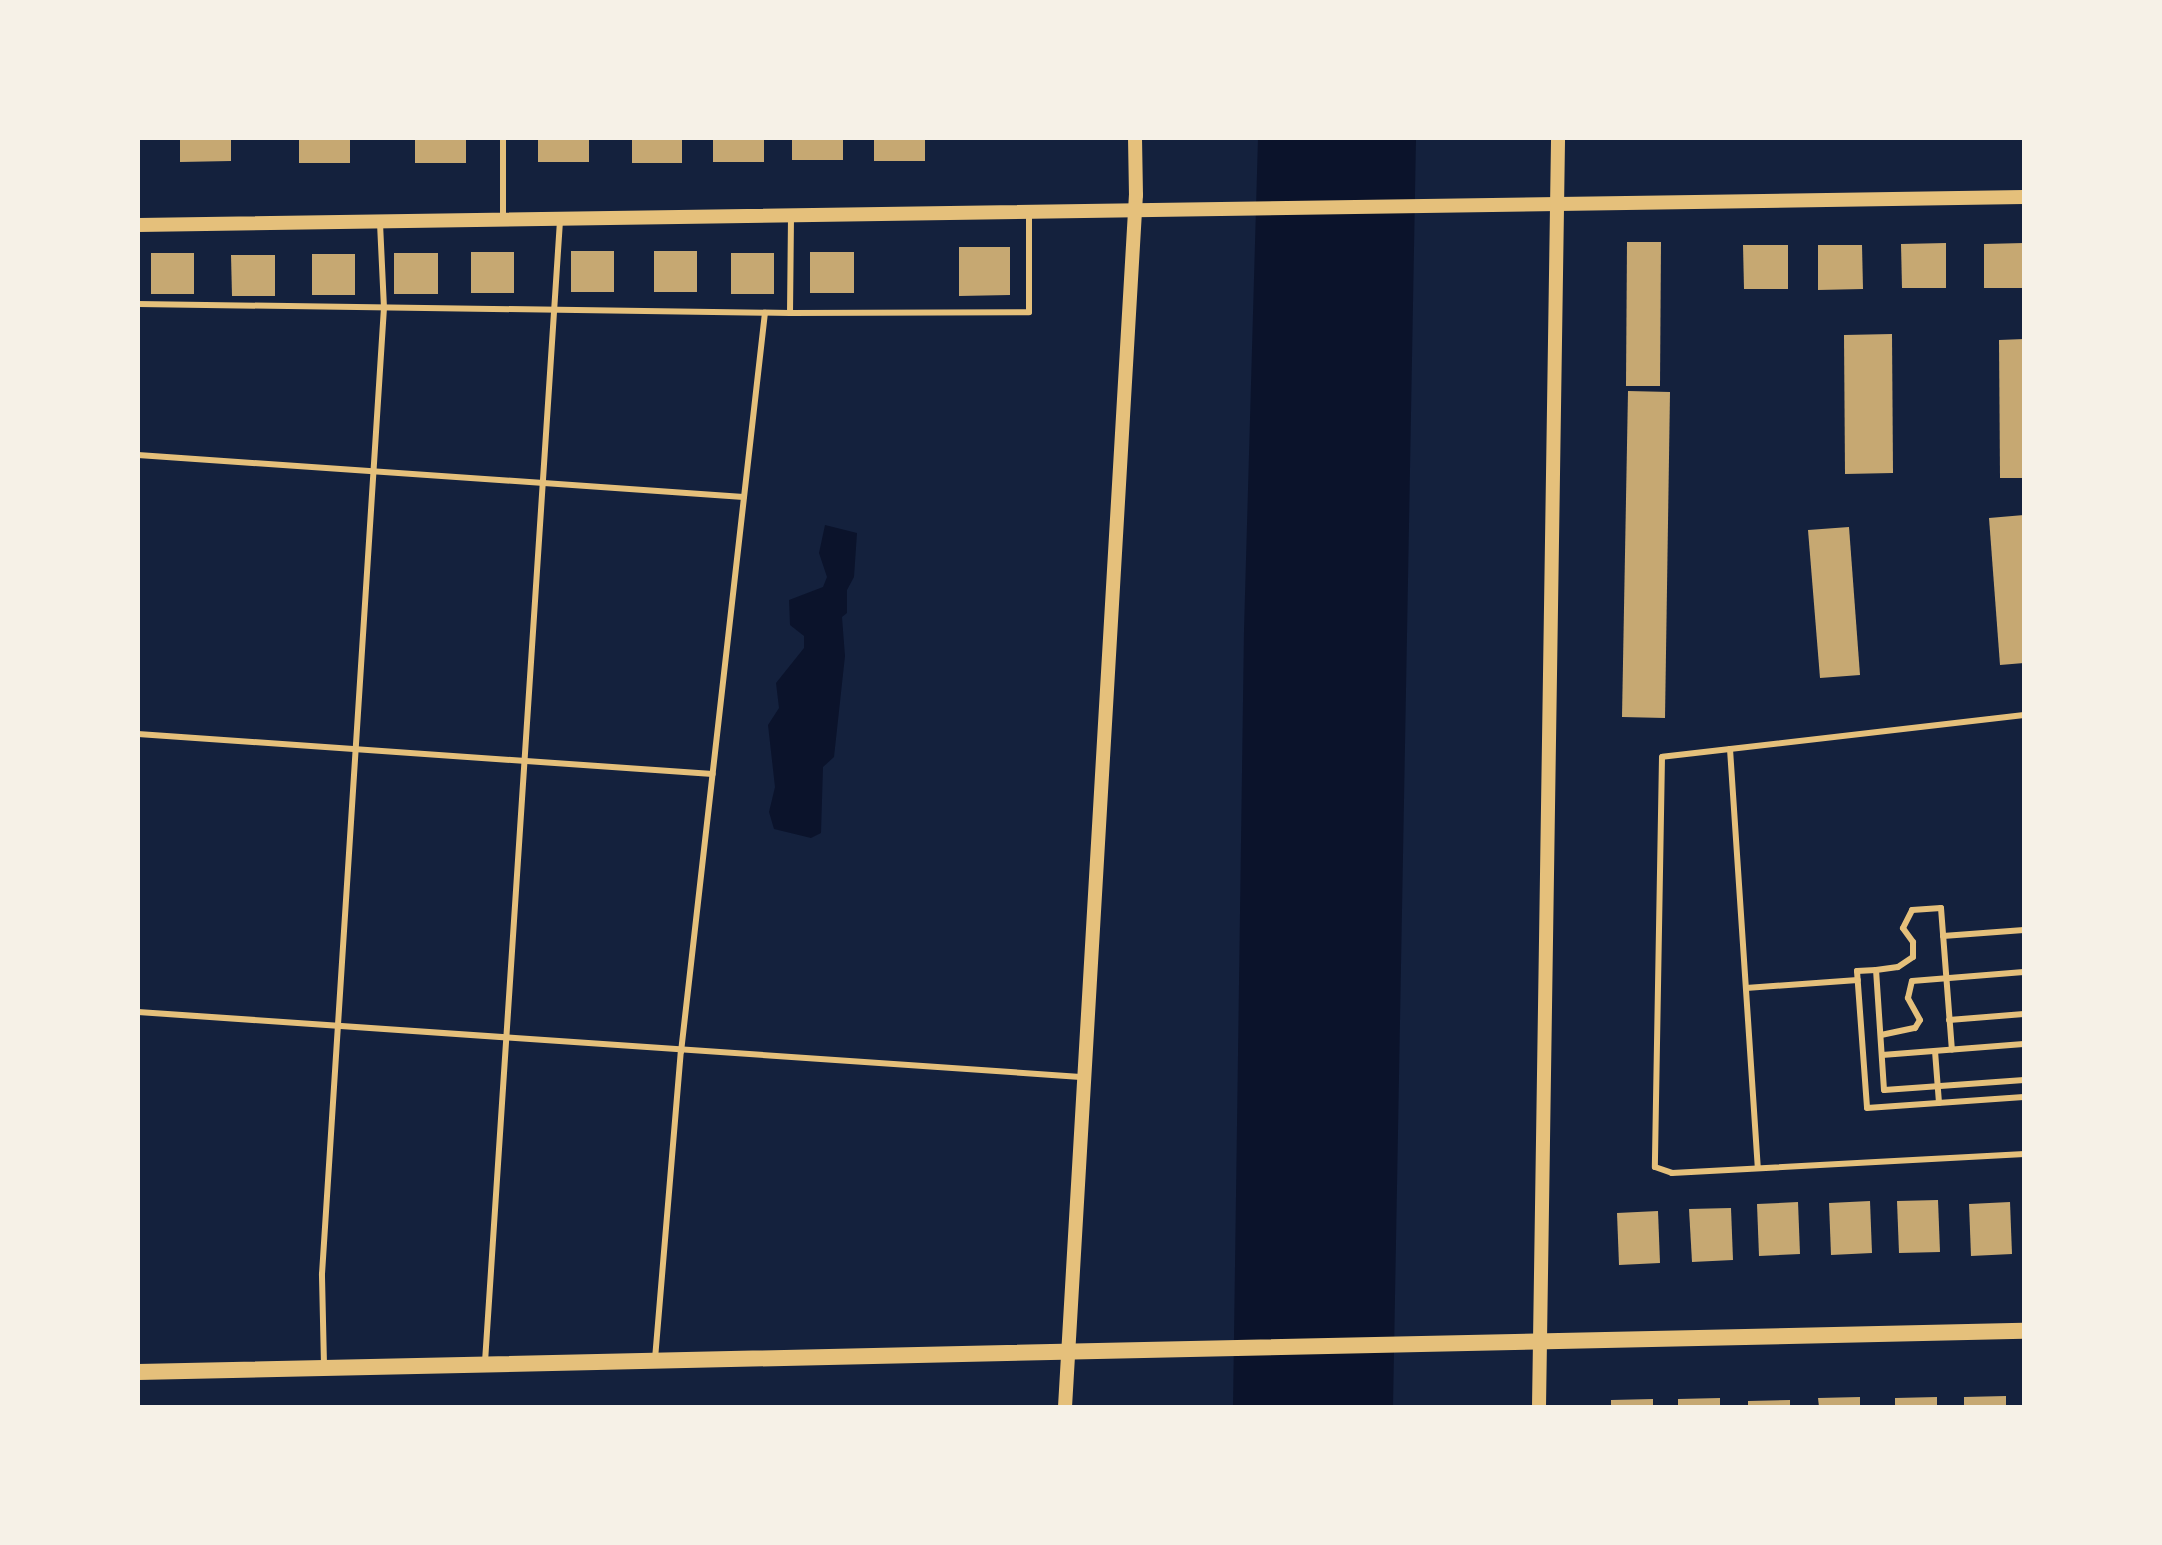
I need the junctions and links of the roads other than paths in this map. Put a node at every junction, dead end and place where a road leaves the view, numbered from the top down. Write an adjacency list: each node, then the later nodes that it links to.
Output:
1 (503, 138): 10 (lane)
2 (1135, 138): 6 (street)
3 (1558, 138): 5 (street)
4 (2024, 197): 5 (street)
5 (1557, 206): 6 (street); 54 (street)
6 (1134, 214): 7 (street); 46 (street)
7 (1029, 215): 8 (street); 17 (lane)
8 (791, 218): 9 (street); 17 (lane)
9 (560, 220): 10 (street); 15 (lane)
10 (503, 221): 11 (street)
11 (380, 222): 12 (street); 14 (lane)
12 (138, 225)
13 (138, 304): 14 (lane)
14 (384, 308): 15 (lane); 19 (lane)
15 (555, 310): 16 (lane); 20 (lane)
16 (765, 313): 17 (lane); 21 (lane)
17 (790, 313)
18 (138, 455): 19 (lane)
19 (374, 470): 20 (lane); 24 (lane)
20 (543, 480): 21 (lane); 26 (lane)
21 (744, 497): 27 (lane)
22 (2024, 715): 25 (lane)
23 (138, 734): 24 (lane)
24 (356, 749): 26 (lane); 38 (lane)
25 (1730, 749): 34 (lane); 52 (lane)
26 (524, 760): 27 (lane); 40 (lane)
27 (713, 774): 44 (lane)
28 (2024, 930): 29 (lane)
29 (1943, 936): 30 (lane); 32 (lane)
30 (1876, 970): 33 (lane); 39 (lane)
31 (2024, 972): 32 (lane)
32 (1946, 978): 37 (lane); 39 (lane)
33 (1858, 980): 34 (lane); 50 (lane)
34 (1746, 988): 52 (lane)
35 (138, 1012): 38 (lane)
36 (2024, 1014): 37 (lane)
37 (1949, 1020): 42 (lane)
38 (337, 1028): 40 (lane); 58 (lane)
39 (1881, 1035): 45 (lane)
40 (505, 1041): 44 (lane); 57 (lane)
41 (2024, 1044): 42 (lane)
42 (1952, 1050): 43 (lane)
43 (1935, 1051): 45 (lane); 48 (lane)
44 (681, 1052): 46 (lane); 56 (lane)
45 (1882, 1055): 48 (lane)
46 (1081, 1077): 55 (street)
47 (2024, 1080): 48 (lane)
48 (1938, 1086): 50 (lane)
49 (2024, 1097): 50 (lane)
50 (1939, 1103)
51 (2024, 1154): 52 (lane)
52 (1758, 1168)
53 (2024, 1331): 54 (main road)
54 (1538, 1338): 55 (main road); 61 (street)
55 (1065, 1351): 56 (main road); 60 (street)
56 (655, 1361): 57 (main road)
57 (485, 1364): 58 (main road)
58 (324, 1368): 59 (main road)
59 (138, 1372)
60 (1065, 1407)
61 (1539, 1407)

